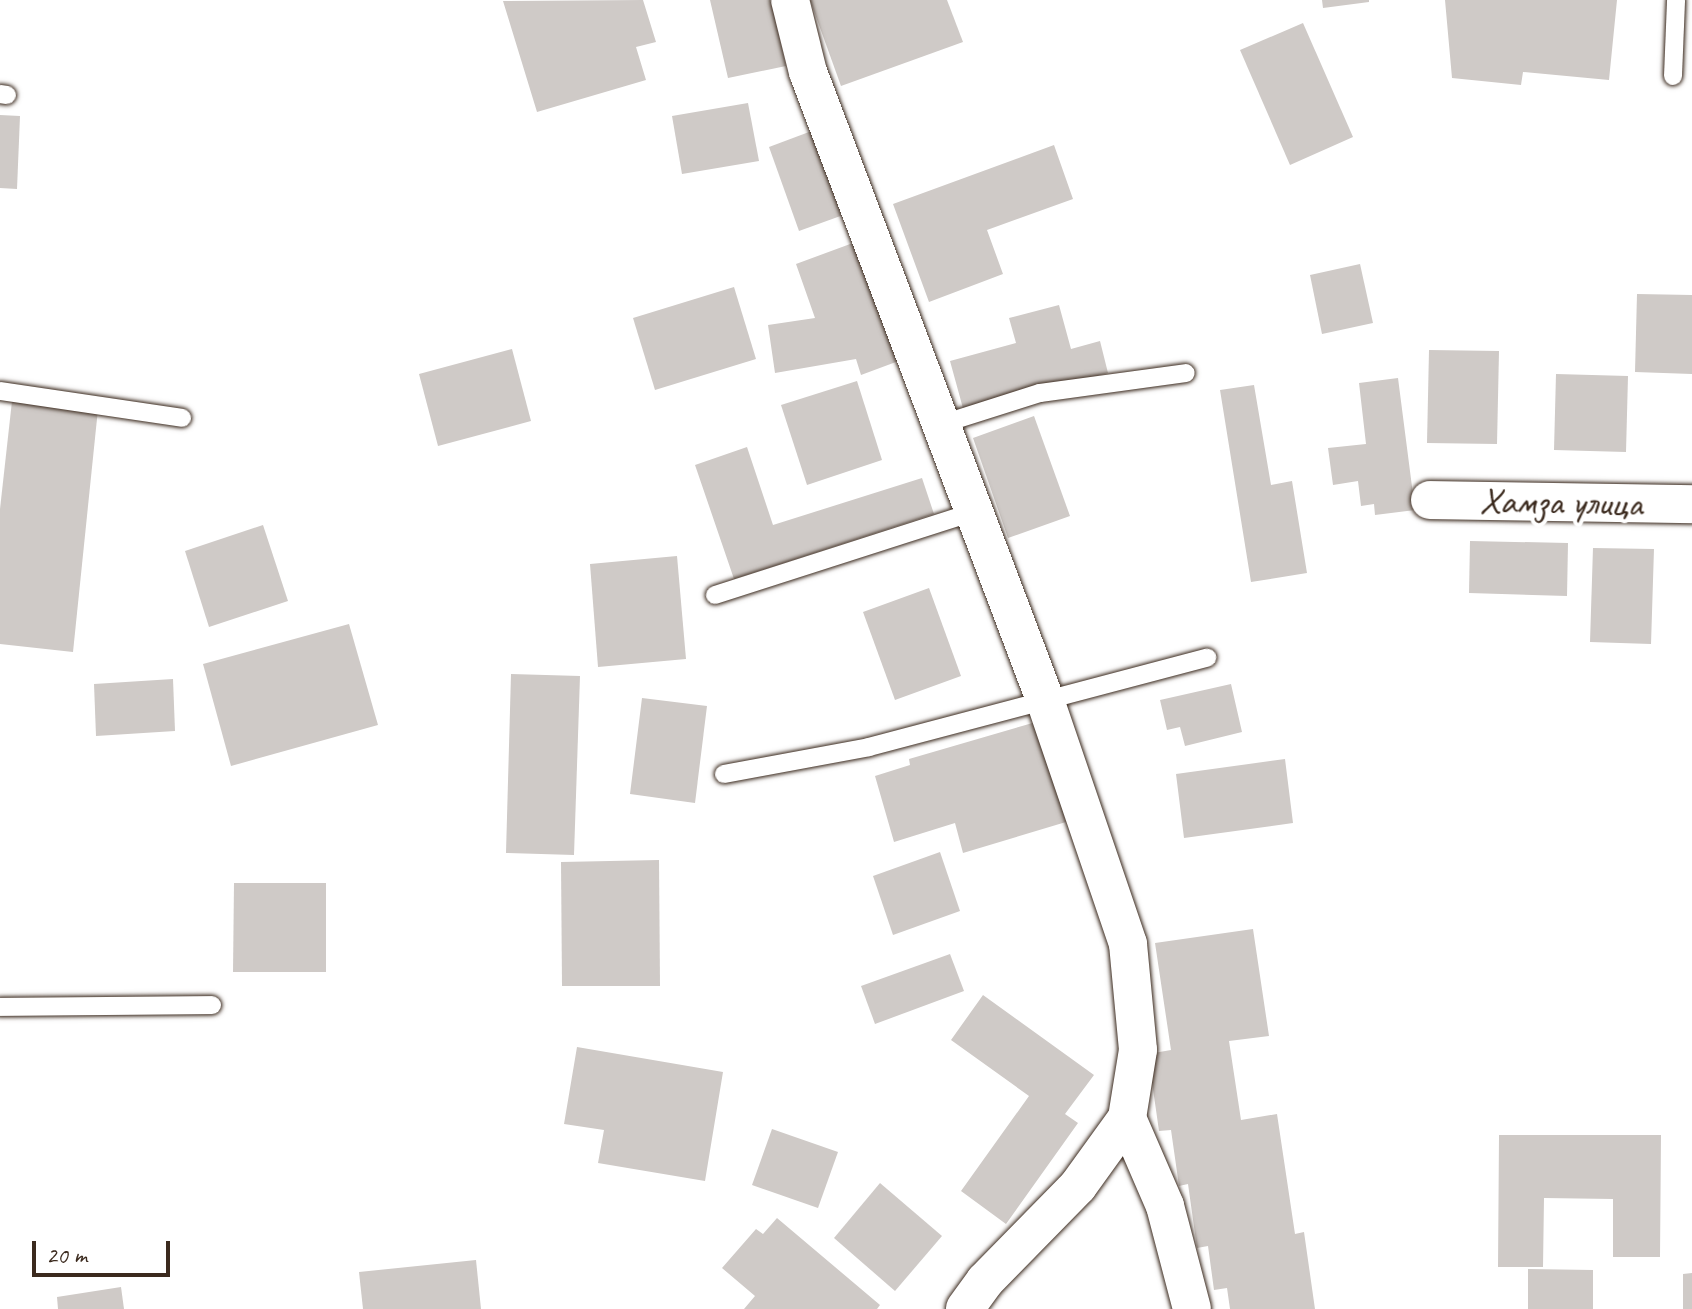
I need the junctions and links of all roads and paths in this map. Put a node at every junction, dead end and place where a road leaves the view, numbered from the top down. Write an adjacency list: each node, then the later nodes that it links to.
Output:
1 (790, 0): 7 (street)
2 (1676, 0): 3 (lane)
3 (1673, 76)
4 (1186, 373): 7 (lane)
5 (0, 391): 6 (lane)
6 (182, 418)
7 (939, 425): 10 (street)
8 (1430, 500): 9 (street, Хамза улица)
9 (1692, 504)
10 (971, 513): 11 (lane); 13 (street)
11 (715, 595)
12 (1207, 658): 13 (lane)
13 (1044, 697): 14 (lane); 17 (street)
14 (724, 774)
15 (212, 1005): 16 (lane)
16 (0, 1007)
17 (1127, 1118): 18 (street); 19 (street)
18 (965, 1309)
19 (1192, 1309)

